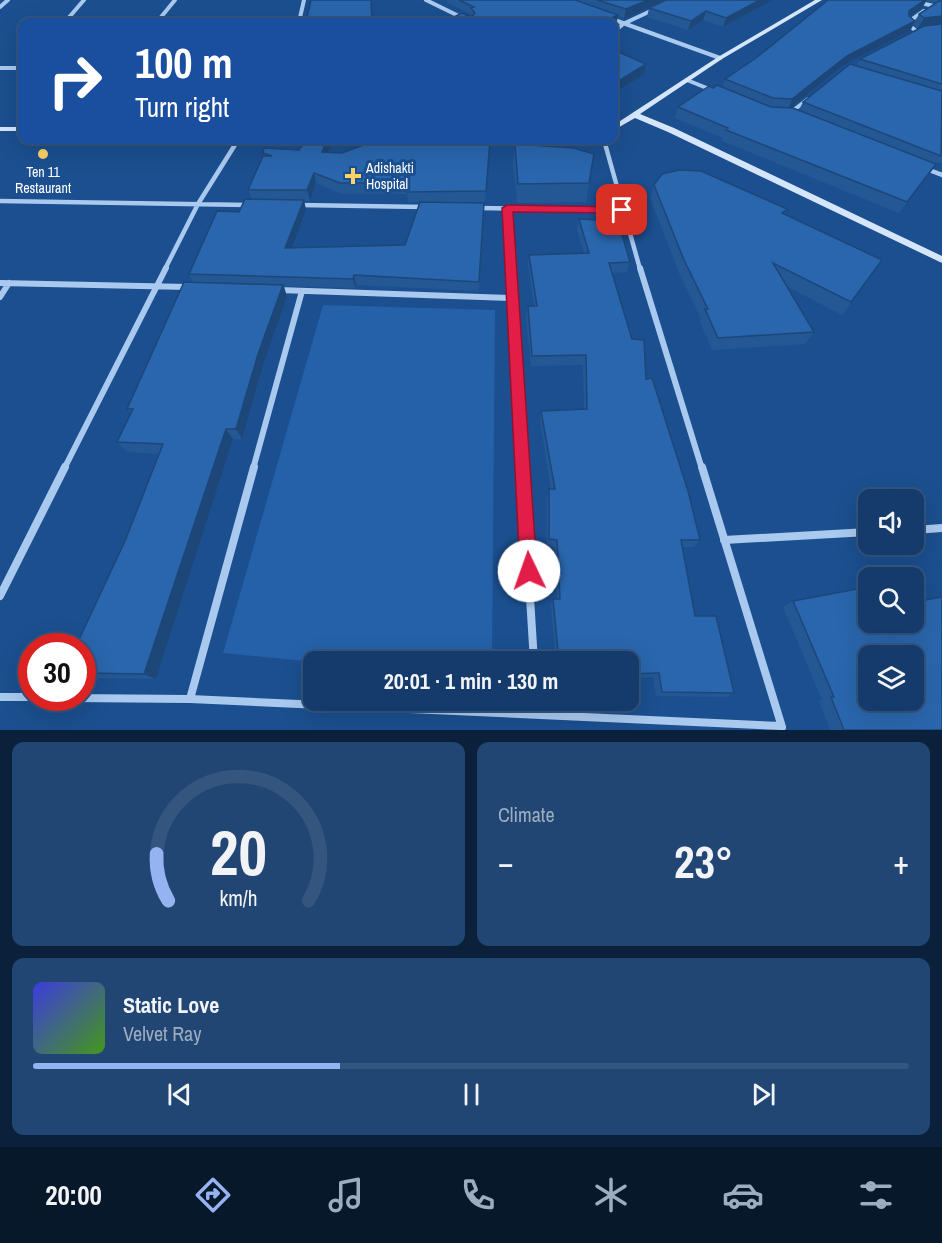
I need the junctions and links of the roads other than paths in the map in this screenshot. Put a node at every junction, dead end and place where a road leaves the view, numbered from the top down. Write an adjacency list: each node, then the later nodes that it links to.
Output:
1 (8, 0): 10 (street)
2 (84, 0): 13 (street)
3 (175, 0): 14 (street)
4 (304, 0): 15 (street)
5 (426, 0): 16 (street)
6 (819, 0): 24 (street)
7 (909, 0): 9 (street)
8 (664, 5): 19 (street)
9 (932, 6): 11 (street); 22 (street)
10 (0, 8)
11 (942, 9)
12 (603, 16): 17 (street)
13 (68, 18)
14 (160, 18)
15 (300, 18)
16 (463, 18)
17 (608, 18)
18 (618, 22): 19 (street)
19 (624, 24): 20 (street); 24 (street)
20 (618, 29)
21 (925, 31): 22 (street)
22 (917, 32): 23 (street)
23 (907, 37)
24 (720, 58): 27 (street)
25 (0, 68): 26 (street)
26 (18, 68)
27 (687, 80): 28 (street); 30 (street)
28 (717, 93)
29 (815, 93): 31 (street)
30 (635, 116): 32 (street); 47 (street)
31 (800, 118)
32 (618, 126)
33 (0, 129): 34 (street)
34 (18, 129)
35 (236, 144): 40 (street)
36 (605, 144): 46 (street)
37 (920, 166): 38 (street)
38 (942, 175)
39 (0, 201): 40 (street)
40 (198, 204): 41 (street); 50 (street)
41 (258, 205)
42 (293, 205): 43 (street)
43 (436, 207)
44 (471, 208): 45 (street)
45 (507, 208): 46 (street); 55 (street)
46 (622, 210): 59 (street)
47 (942, 260)
48 (0, 283): 49 (street)
49 (9, 283): 50 (street); 54 (street)
50 (157, 286): 51 (street); 60 (street)
51 (190, 287)
52 (269, 290): 53 (street)
53 (302, 291): 55 (street); 65 (street)
54 (0, 297)
55 (512, 298): 61 (street)
56 (942, 528): 57 (street)
57 (924, 529)
58 (858, 533): 59 (street)
59 (724, 540): 68 (street)
60 (0, 596)
61 (533, 651)
62 (0, 697): 63 (street)
63 (18, 697)
64 (96, 698): 65 (street)
65 (190, 699): 67 (street)
66 (538, 711): 67 (street)
67 (538, 715): 68 (street)
68 (782, 728)

